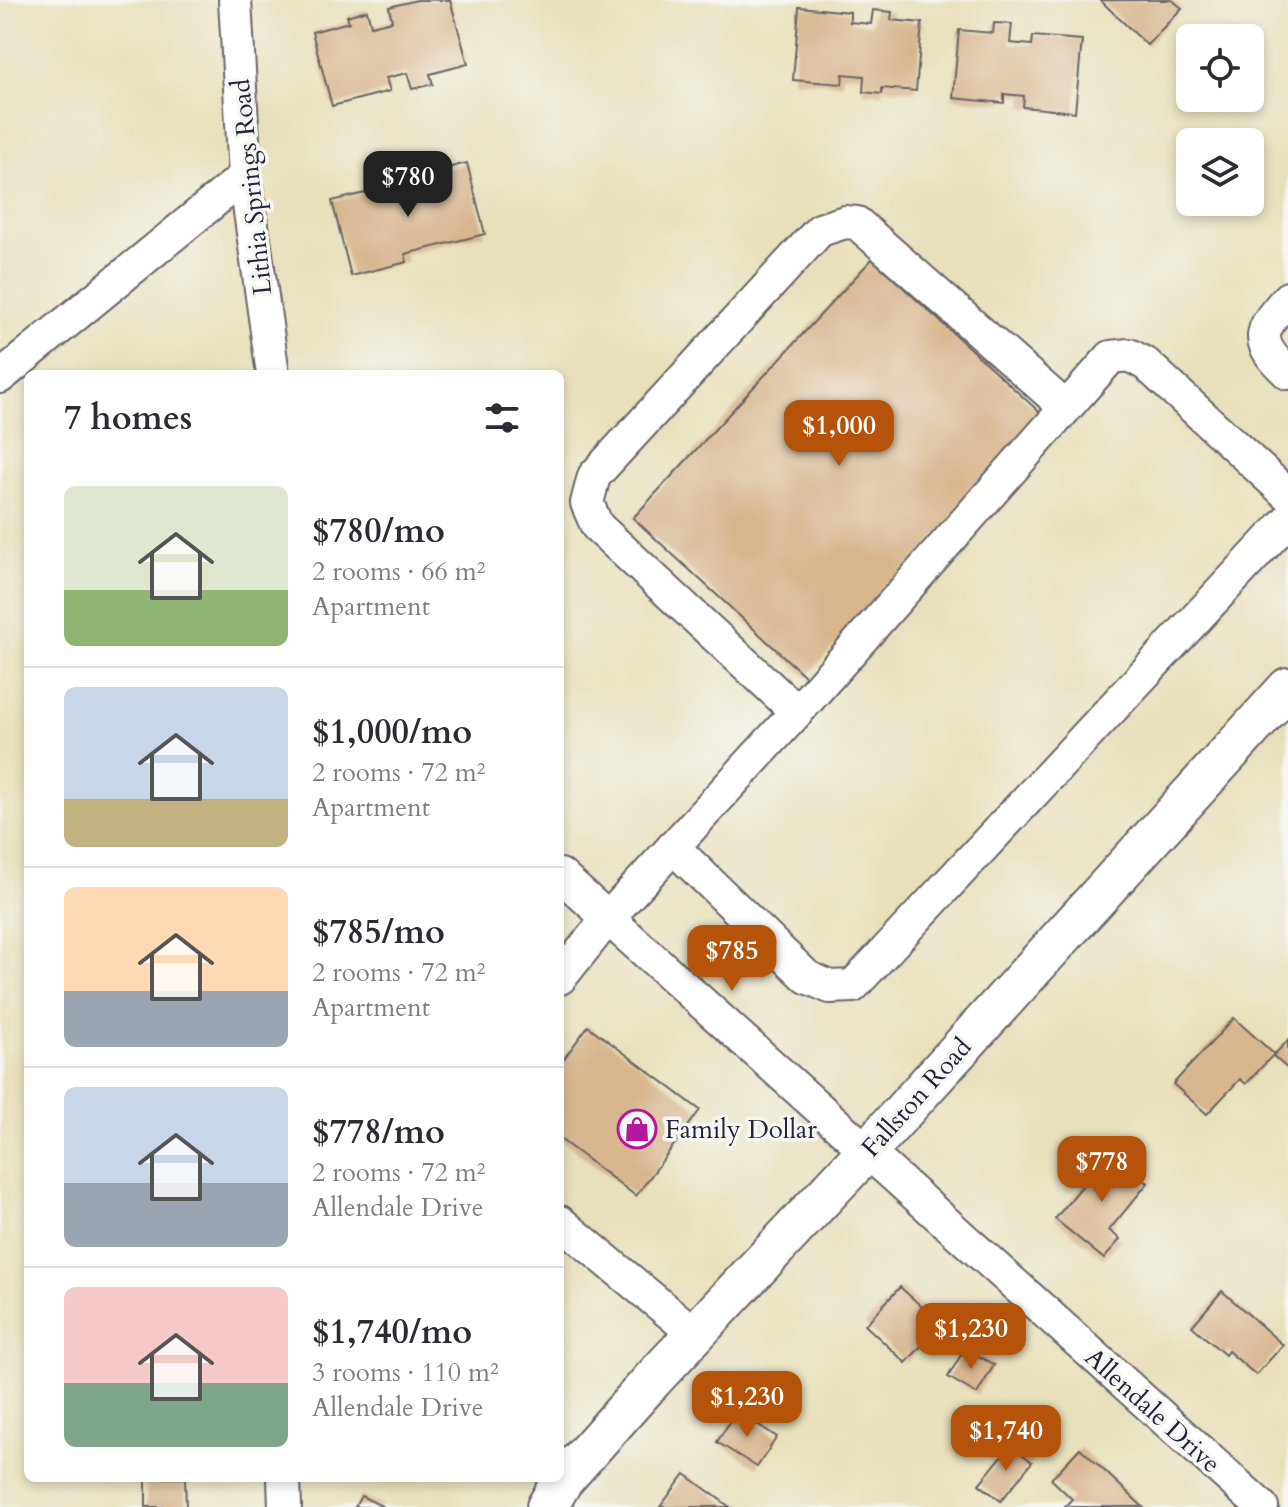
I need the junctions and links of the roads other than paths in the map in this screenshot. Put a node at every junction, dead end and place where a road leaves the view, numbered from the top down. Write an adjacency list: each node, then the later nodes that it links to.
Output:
1 (235, 0): 2 (street, Lithia Springs Road)
2 (245, 176): 4 (street, Lithia Springs Road); 6 (street)
3 (1288, 298): 5 (street)
4 (272, 370)
5 (1288, 373)
6 (0, 377)
7 (1064, 406): 8 (street); 11 (street); 11 (street)
8 (1288, 495)
9 (1288, 520): 12 (street)
10 (1288, 688): 16 (main road, Fallston Road)
11 (797, 712): 12 (street)
12 (673, 847): 14 (street)
13 (564, 879): 14 (street)
14 (608, 918): 15 (street); 16 (street)
15 (564, 973)
16 (866, 1152): 18 (main road, Fallston Road); 24 (street, Allendale Drive)
17 (564, 1225): 18 (street)
18 (695, 1334): 19 (main road, Fallston Road)
19 (564, 1479)
20 (284, 1482): 22 (street)
21 (561, 1482): 23 (main road, Fallston Road)
22 (285, 1507)
23 (547, 1507)
24 (1262, 1507)

